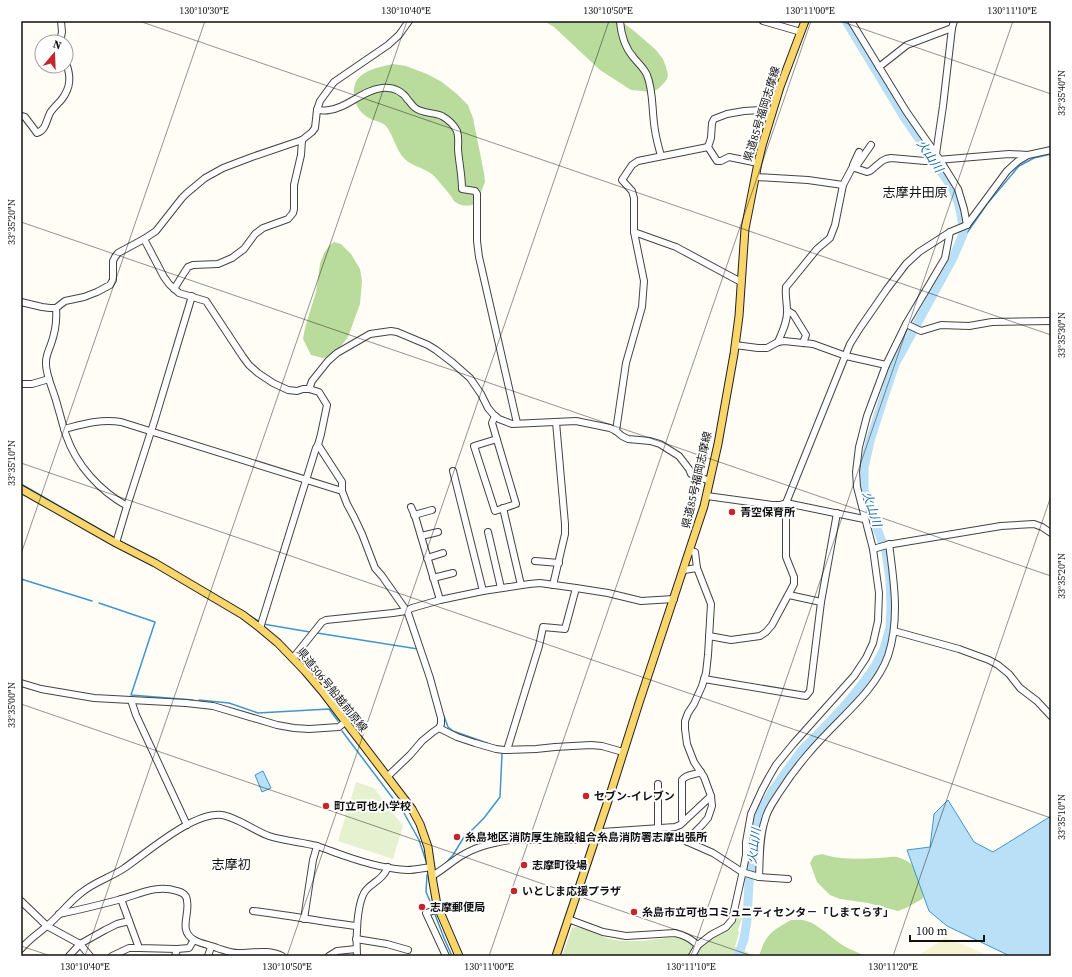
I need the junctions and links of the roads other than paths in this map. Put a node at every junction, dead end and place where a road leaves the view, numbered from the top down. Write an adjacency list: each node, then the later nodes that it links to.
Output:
1 (61, 21): 10 (street)
2 (409, 21): 13 (street)
3 (620, 21): 23 (street)
4 (763, 21): 9 (street)
5 (805, 21): 9 (main road, 県道85号福岡志摩線)
6 (851, 21): 11 (street)
7 (954, 21): 8 (street)
8 (952, 28): 11 (street); 21 (street)
9 (801, 32): 14 (main road, 県道85号福岡志摩線)
10 (62, 34)
11 (879, 67): 21 (street)
12 (70, 74): 15 (street)
13 (317, 110): 16 (street); 51 (street)
14 (772, 112): 18 (street); 25 (main road, 県道85号福岡志摩線)
15 (21, 116)
16 (302, 140): 32 (street); 34 (street)
17 (871, 145): 26 (street)
18 (708, 147): 23 (street); 25 (street)
19 (1051, 150): 22 (street)
20 (859, 152): 26 (street)
21 (936, 154): 24 (street)
22 (1028, 155): 24 (street); 29 (street)
23 (662, 156): 30 (street)
24 (940, 160): 26 (street); 29 (street)
25 (758, 163): 27 (main road, 県道85号福岡志摩線)
26 (853, 168): 28 (street)
27 (756, 177): 28 (street); 33 (main road, 県道85号福岡志摩線)
28 (843, 184): 38 (street)
29 (967, 225): 31 (street)
30 (634, 232): 33 (street); 53 (street)
31 (950, 232): 40 (street); 44 (street)
32 (144, 239): 34 (street); 37 (street)
33 (741, 282): 43 (main road, 県道85号福岡志摩線)
34 (174, 289): 35 (street)
35 (192, 296): 48 (street); 54 (street)
36 (21, 302): 37 (street)
37 (56, 308): 46 (street)
38 (788, 311): 41 (street); 42 (street)
39 (1051, 321): 40 (street)
40 (908, 325): 45 (street)
41 (778, 342): 42 (street); 43 (street)
42 (803, 342): 44 (street)
43 (735, 345): 59 (main road, 県道85号福岡志摩線)
44 (846, 356): 45 (street); 63 (street)
45 (886, 365): 70 (street)
46 (49, 379): 47 (street); 52 (street)
47 (21, 384)
48 (309, 389): 49 (street); 56 (street)
49 (495, 416): 51 (street); 55 (street)
50 (556, 422): 51 (street); 53 (street); 82 (street)
51 (517, 424)
52 (64, 429): 54 (street); 64 (street)
53 (616, 431): 59 (street)
54 (151, 432): 58 (street); 64 (street)
55 (497, 439): 66 (street); 66 (street)
56 (318, 445): 58 (street); 61 (street)
57 (453, 471): 91 (street)
58 (306, 480): 61 (street); 97 (street)
59 (710, 481): 62 (main road, 県道85号福岡志摩線)
60 (21, 489): 75 (main road, 県道506号船越前原線)
61 (342, 490): 96 (street)
62 (707, 496): 63 (street); 78 (main road, 県道85号福岡志摩線)
63 (786, 503): 68 (street); 92 (street)
64 (127, 506): 75 (street)
65 (411, 507): 69 (street)
66 (503, 508): 87 (street)
67 (432, 510): 69 (street)
68 (837, 513): 70 (street); 95 (street)
69 (414, 515): 74 (street)
70 (864, 519): 77 (street)
71 (438, 532): 74 (street)
72 (488, 532): 89 (street)
73 (1051, 532): 76 (street)
74 (421, 536): 80 (street)
75 (116, 543): 97 (main road, 県道506号船越前原線)
76 (888, 545): 77 (street); 98 (street)
77 (873, 549): 122 (street)
78 (690, 551): 83 (street); 84 (main road, 県道85号福岡志摩線)
79 (443, 553): 80 (street)
80 (427, 558): 86 (street)
81 (535, 561): 82 (street)
82 (559, 563): 88 (street)
83 (698, 568): 84 (street); 99 (street)
84 (684, 570): 93 (main road, 県道85号福岡志摩線)
85 (453, 573): 86 (street)
86 (433, 578): 94 (street)
87 (521, 585): 88 (street); 89 (street)
88 (553, 585): 90 (street)
89 (501, 588): 91 (street)
90 (576, 588): 93 (street); 107 (street)
91 (483, 591): 94 (street)
92 (789, 595): 95 (street); 99 (street)
93 (674, 599): 108 (main road, 県道85号福岡志摩線)
94 (440, 600): 96 (street)
95 (821, 602): 101 (street)
96 (406, 611): 100 (street); 106 (street)
97 (261, 624): 100 (main road, 県道506号船越前原線)
98 (894, 631): 104 (street); 124 (street)
99 (709, 636): 101 (street)
100 (293, 658): 105 (main road, 県道506号船越前原線)
101 (704, 679): 109 (street)
102 (21, 683): 103 (street)
103 (131, 700): 105 (street); 114 (street)
104 (1051, 716)
105 (345, 722): 110 (main road, 県道506号船越前原線)
106 (439, 728): 107 (street); 110 (street)
107 (507, 750): 108 (street)
108 (623, 752): 116 (main road, 県道85号福岡志摩線)
109 (701, 772): 112 (street); 113 (street)
110 (388, 776): 120 (main road, 県道506号船越前原線)
111 (658, 784): 115 (street)
112 (711, 796): 113 (street); 118 (street)
113 (683, 822): 115 (street)
114 (186, 825): 119 (street); 130 (street)
115 (658, 828): 116 (street)
116 (598, 831): 117 (main road, 県道85号福岡志摩線)
117 (595, 840): 118 (street); 123 (street); 132 (main road, 県道85号福岡志摩線)
118 (688, 842): 122 (street)
119 (317, 846): 121 (street); 131 (street)
120 (431, 866): 121 (street); 123 (main road, 県道506号船越前原線)
121 (388, 867): 135 (street)
122 (743, 872): 124 (street); 139 (street)
123 (432, 876): 128 (main road, 県道506号船越前原線)
124 (758, 877): 125 (street)
125 (788, 879)
126 (121, 900): 130 (street); 133 (street); 137 (street)
127 (21, 902): 134 (street)
128 (439, 909): 154 (street); 155 (main road, 県道506号船越前原線)
129 (253, 911): 131 (street)
130 (59, 914): 134 (street)
131 (304, 919): 135 (street)
132 (568, 919): 139 (street); 156 (main road, 県道85号福岡志摩線)
133 (129, 921): 138 (street); 141 (street)
134 (47, 926): 138 (street); 142 (street)
135 (356, 926): 136 (street)
136 (356, 939): 144 (street); 145 (street)
137 (194, 940): 140 (street); 143 (street)
138 (80, 944): 146 (street); 147 (street)
139 (698, 946): 157 (street)
140 (211, 947): 150 (street); 151 (street)
141 (139, 948): 143 (street); 148 (street)
142 (21, 949)
143 (178, 949): 149 (street)
144 (356, 949): 152 (street); 153 (street)
145 (408, 950)
146 (69, 956)
147 (90, 956)
148 (112, 956)
149 (175, 956)
150 (208, 956)
151 (283, 956)
152 (330, 956)
153 (356, 956)
154 (446, 956)
155 (459, 956)
156 (556, 956)
157 (692, 956)

